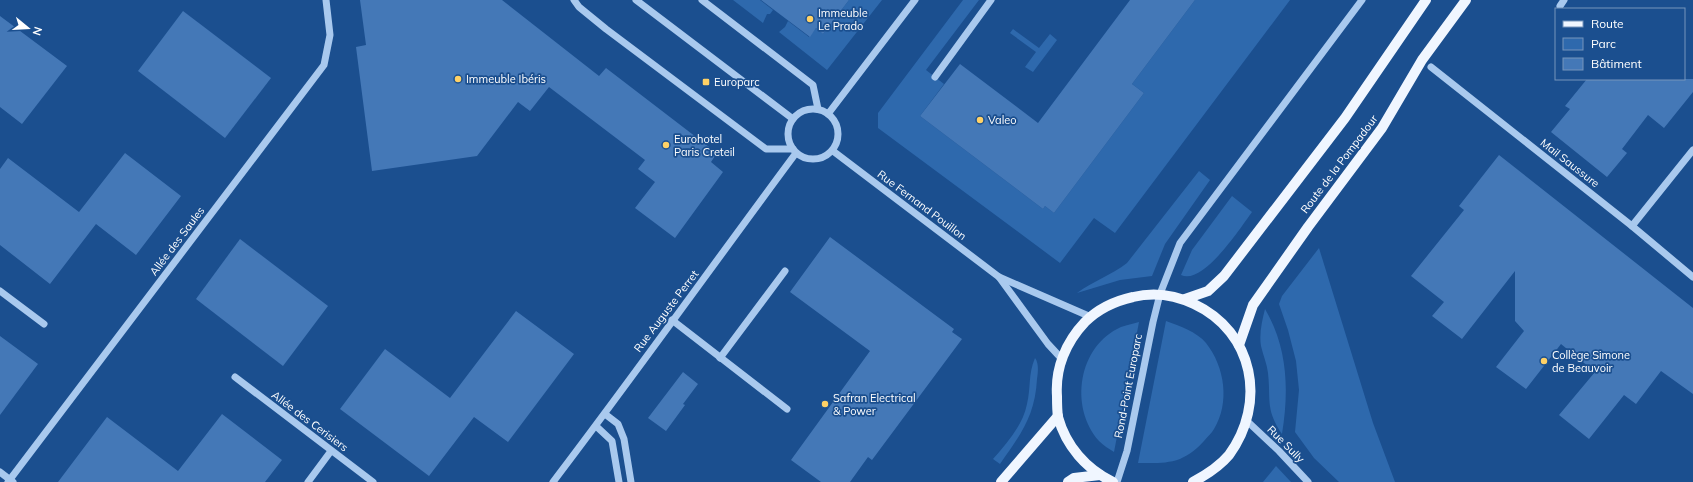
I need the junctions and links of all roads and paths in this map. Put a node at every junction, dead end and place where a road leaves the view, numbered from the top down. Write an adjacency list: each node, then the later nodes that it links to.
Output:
1 (326, 0): 40 (street, Allée des Saules)
2 (574, 0): 16 (street)
3 (636, 0): 14 (street)
4 (702, 0): 12 (street)
5 (915, 0): 13 (street)
6 (991, 0): 11 (street)
7 (1362, 0): 23 (street)
8 (1426, 0): 24 (main road)
9 (1466, 0): 28 (main road, Route de la Pompadour)
10 (1431, 67): 18 (street, Mail Saussure)
11 (935, 77)
12 (818, 109): 13 (street); 14 (street)
13 (828, 114): 17 (street)
14 (793, 119): 16 (street)
15 (1693, 150): 18 (street)
16 (794, 151): 17 (street); 26 (street, Rue Auguste Perret)
17 (833, 151): 20 (street, Rue Fernand Pouillon)
18 (1632, 226): 21 (street, Mail Saussure)
19 (785, 271): 29 (street)
20 (999, 277): 25 (street, Rue Fernand Pouillon); 30 (street, Rue Fernand Pouillon)
21 (1693, 277)
22 (0, 291): 27 (street)
23 (1160, 294): 24 (main road); 25 (main road); 49 (street, Rond-Point Europarc)
24 (1185, 299): 28 (main road)
25 (1091, 317): 30 (main road)
26 (672, 320): 29 (street); 33 (street, Rue Auguste Perret)
27 (44, 324)
28 (1239, 345): 35 (main road)
29 (720, 358): 32 (street)
30 (1061, 358): 34 (main road)
31 (235, 377): 37 (street, Allée des Cerisiers)
32 (787, 409)
33 (605, 414): 36 (street, Rue Auguste Perret); 45 (street)
34 (1058, 416): 39 (main road); 46 (main road)
35 (1247, 422): 50 (main road); 51 (street, Rue Sully)
36 (596, 426): 43 (street, Rue Auguste Perret); 44 (street)
37 (331, 451): 41 (street); 42 (street, Allée des Cerisiers)
38 (0, 472): 40 (street)
39 (1100, 475): 47 (main road); 48 (main road)
40 (10, 481)
41 (308, 482)
42 (373, 482)
43 (553, 482)
44 (619, 482)
45 (631, 482)
46 (1001, 482)
47 (1068, 482)
48 (1113, 482)
49 (1117, 482)
50 (1193, 482)
51 (1308, 482)

